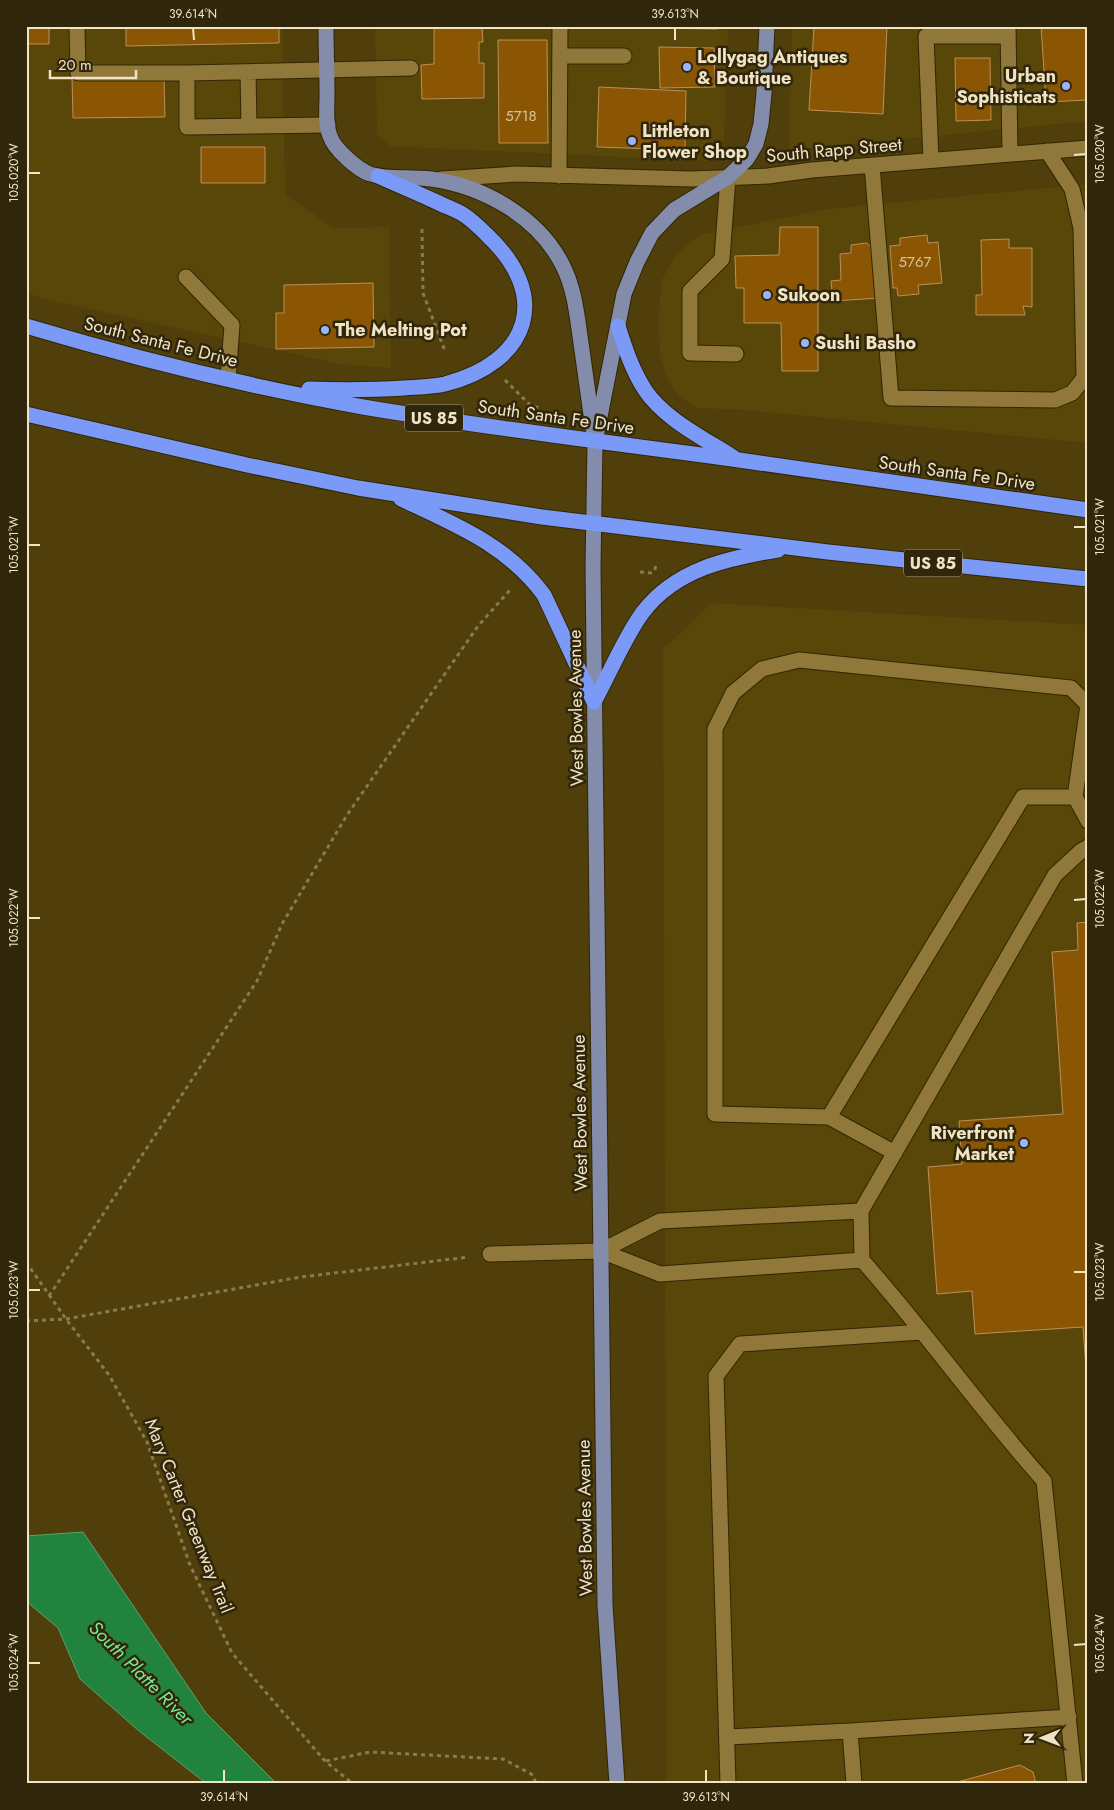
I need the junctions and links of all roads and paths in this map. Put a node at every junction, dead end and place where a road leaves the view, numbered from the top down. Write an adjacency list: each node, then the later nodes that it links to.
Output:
1 (77, 26): 11 (street)
2 (326, 26): 9 (main road)
3 (560, 26): 6 (street)
4 (767, 26): 21 (main road, West Bowles Avenue)
5 (1008, 31): 16 (street); 17 (street)
6 (560, 56): 7 (street); 20 (street)
7 (624, 56)
8 (411, 68): 9 (street)
9 (327, 70): 10 (street); 13 (main road)
10 (248, 72): 11 (street); 12 (street)
11 (186, 73): 12 (street)
12 (249, 126): 13 (street)
13 (329, 131): 19 (main road, South Rapp Street)
14 (1088, 148): 15 (street, South Rapp Street)
15 (1047, 151): 16 (street, South Rapp Street); 18 (street)
16 (1010, 154): 17 (street, South Rapp Street)
17 (931, 160): 18 (street, South Rapp Street)
18 (872, 166): 21 (street, South Rapp Street)
19 (378, 176): 22 (main road, South Rapp Street); 31 (highway)
20 (559, 176): 21 (street, South Rapp Street); 22 (street, South Rapp Street)
21 (728, 177): 26 (main road, West Bowles Avenue); 28 (street)
22 (431, 179): 34 (main road, West Bowles Avenue)
23 (422, 229): 27 (path)
24 (186, 276): 30 (street)
25 (26, 326): 30 (highway, South Santa Fe Drive / US 85)
26 (618, 326): 34 (main road, West Bowles Avenue); 35 (highway)
27 (445, 351)
28 (736, 354)
29 (502, 378): 32 (path)
30 (228, 379): 31 (highway, South Santa Fe Drive / US 85)
31 (273, 389): 34 (highway, South Santa Fe Drive / US 85)
32 (540, 408)
33 (26, 414): 36 (highway, US 85)
34 (595, 442): 35 (highway, South Santa Fe Drive / US 85); 38 (main road, West Bowles Avenue)
35 (739, 460): 37 (highway, South Santa Fe Drive / US 85)
36 (386, 492): 38 (highway, US 85); 44 (highway)
37 (1088, 510)
38 (592, 524): 39 (highway, US 85); 44 (main road, West Bowles Avenue)
39 (797, 548): 42 (highway, US 85); 44 (highway)
40 (640, 572): 41 (path)
41 (655, 573)
42 (1088, 579)
43 (511, 589): 55 (path)
44 (594, 702): 51 (main road, West Bowles Avenue)
45 (1075, 797): 46 (street); 48 (street); 48 (street)
46 (1088, 821)
47 (1088, 847): 49 (street)
48 (829, 1117): 49 (street)
49 (895, 1153): 50 (street)
50 (861, 1211): 51 (street); 53 (street)
51 (601, 1250): 52 (street); 53 (street); 65 (main road, West Bowles Avenue)
52 (490, 1254): 56 (path)
53 (862, 1260): 58 (street)
54 (26, 1262): 55 (path, Mary Carter Greenway Trail)
55 (49, 1296): 56 (path, Mary Carter Greenway Trail)
56 (66, 1319): 57 (path); 62 (path, Mary Carter Greenway Trail)
57 (26, 1321)
58 (922, 1332): 59 (street); 61 (street)
59 (1069, 1717): 60 (street); 68 (street)
60 (850, 1731): 61 (street); 67 (street)
61 (727, 1737): 66 (street)
62 (325, 1761): 63 (path, Mary Carter Greenway Trail); 64 (path)
63 (353, 1784)
64 (536, 1784)
65 (617, 1784)
66 (728, 1784)
67 (854, 1784)
68 (1076, 1784)

